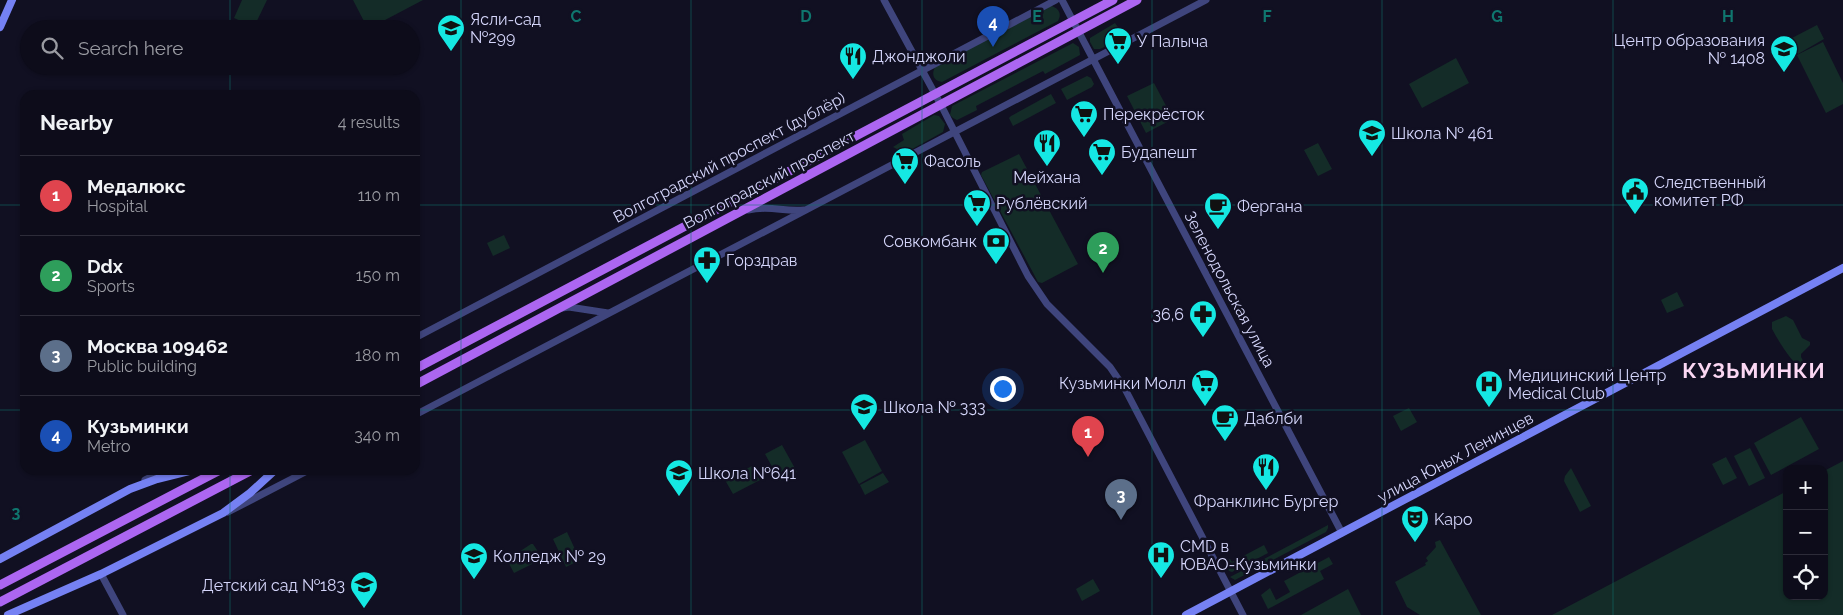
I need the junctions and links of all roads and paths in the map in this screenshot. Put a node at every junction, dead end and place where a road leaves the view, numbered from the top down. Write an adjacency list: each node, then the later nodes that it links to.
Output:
1 (12, 0): 9 (main road)
2 (884, 0): 12 (street)
3 (1056, 0): 12 (street, Волгоградский проспект (дублёр))
4 (1062, 0): 8 (street, Зеленодольская улица)
5 (1113, 0): 8 (main road, Волгоградский проспект)
6 (1137, 0): 10 (main road, Волгоградский проспект)
7 (1206, 0): 11 (street)
8 (1073, 21): 10 (street, Зеленодольская улица); 13 (main road, Волгоградский проспект)
9 (0, 27)
10 (1078, 31): 11 (street, Зеленодольская улица); 14 (main road, Волгоградский проспект)
11 (1093, 58): 15 (street); 33 (street, Зеленодольская улица)
12 (922, 70): 13 (street); 21 (street, Волгоградский проспект (дублёр))
13 (936, 95): 14 (street); 22 (main road, Волгоградский проспект)
14 (941, 105): 15 (street); 17 (main road, Волгоградский проспект)
15 (954, 131): 16 (street); 37 (street)
16 (810, 208): 17 (street); 20 (street)
17 (740, 212): 19 (main road, Волгоградский проспект)
18 (1843, 268): 33 (main road, улица Юных Ленинцев)
19 (556, 309): 20 (street); 23 (main road, Волгоградский проспект)
20 (610, 312): 24 (street)
21 (420, 335)
22 (420, 366)
23 (420, 382)
24 (420, 412)
25 (156, 475): 31 (street)
26 (173, 475): 31 (main road)
27 (210, 475): 36 (main road)
28 (242, 475): 38 (main road)
29 (270, 475): 32 (main road)
30 (299, 475): 32 (street)
31 (130, 489): 34 (main road)
32 (223, 513): 35 (main road)
33 (1342, 533): 37 (main road, улица Юных Ленинцев)
34 (0, 558)
35 (101, 574): 39 (main road); 40 (street)
36 (0, 585)
37 (1231, 592): 41 (main road, улица Юных Ленинцев); 42 (street)
38 (0, 602)
39 (8, 615)
40 (122, 615)
41 (1186, 615)
42 (1243, 615)

